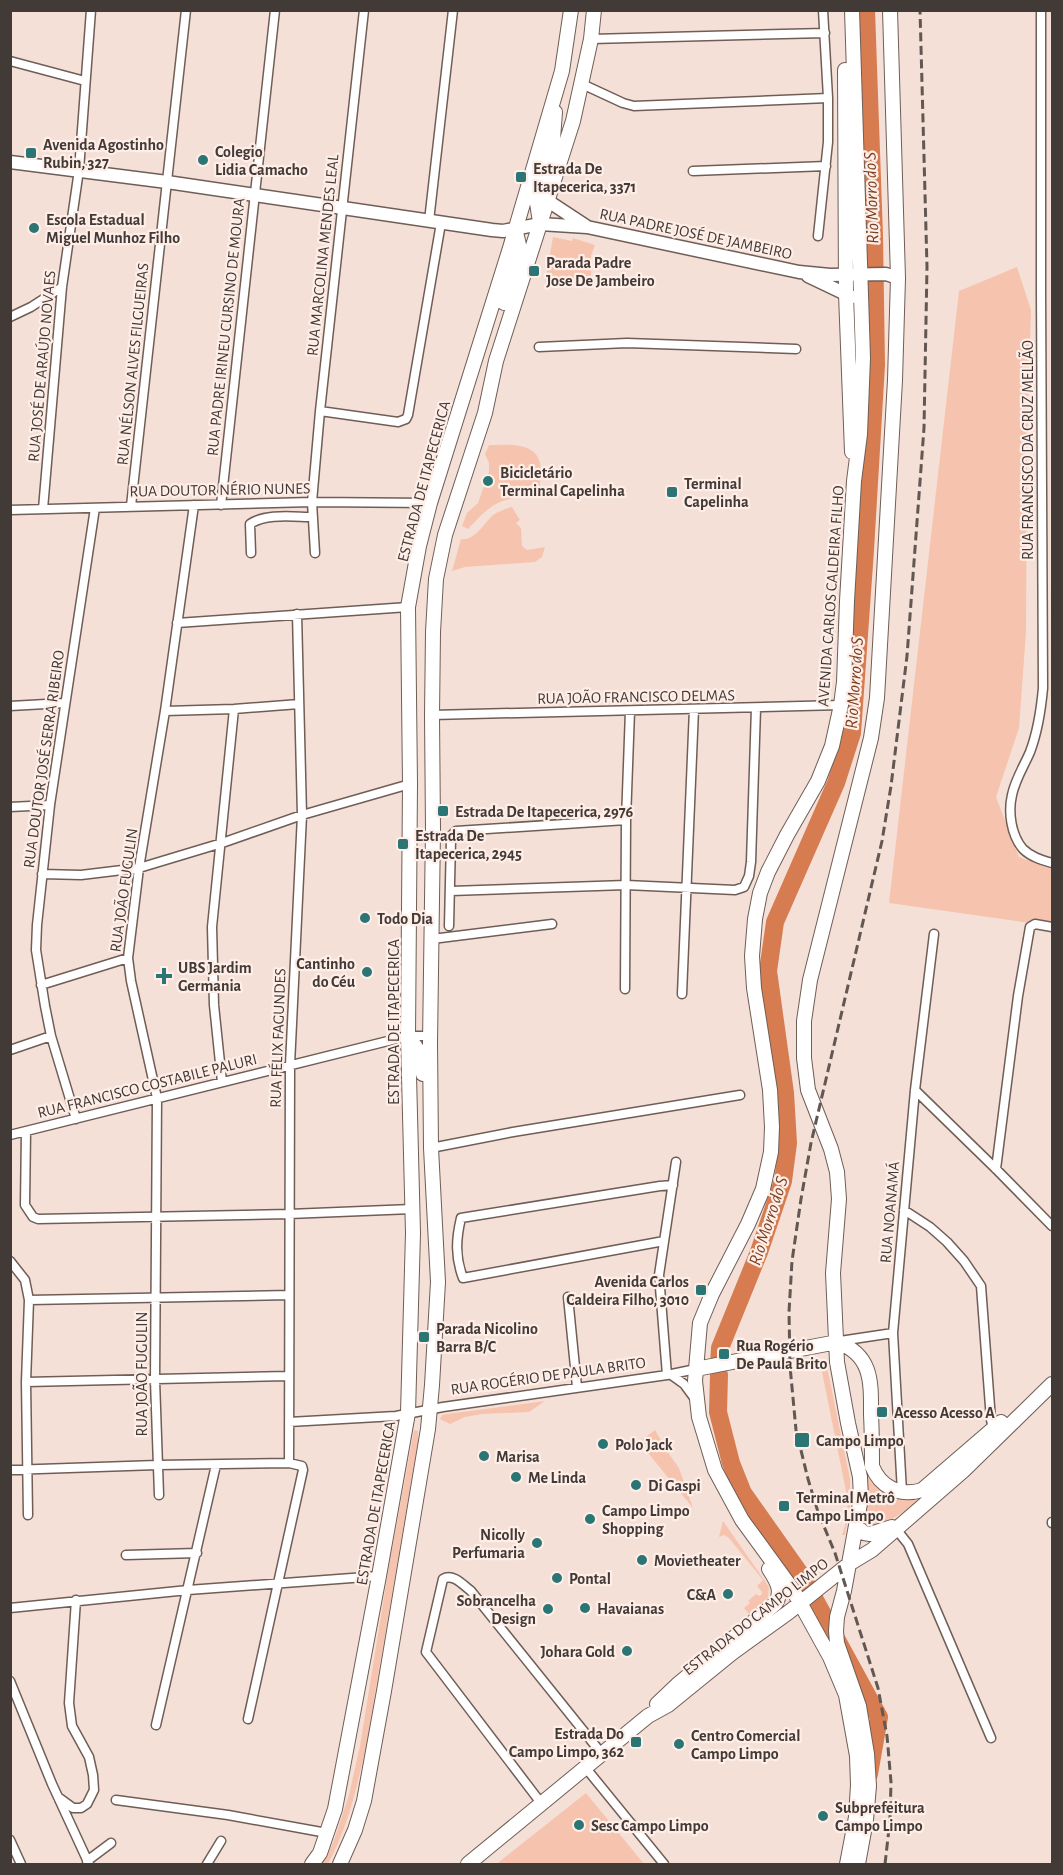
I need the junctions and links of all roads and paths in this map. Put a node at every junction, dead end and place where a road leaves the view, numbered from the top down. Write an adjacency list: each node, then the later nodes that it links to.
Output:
1 (91, 10): 16 (street, RUA JOSÉ DE ARAÚJO NOVAES)
2 (186, 10): 26 (street, RUA NÉLSON ALVES FILGUEIRAS)
3 (275, 10): 27 (street, RUA PADRE IRINEU CURSINO DE MOURA)
4 (364, 10): 29 (street, RUA MARCOLINA MENDES LEAL)
5 (453, 10): 30 (street)
6 (571, 10): 18 (main road, ESTRADA DE ITAPECERICA)
7 (594, 10): 14 (main road)
8 (823, 10): 13 (street)
9 (845, 10): 36 (main road)
10 (852, 10): 37 (main road, AVENIDA CARLOS CALDEIRA FILHO)
11 (890, 10): 38 (main road)
12 (1041, 10): 21 (street, RUA FRANCISCO DA CRUZ MELLÃO)
13 (825, 33): 14 (street); 19 (street)
14 (591, 39): 17 (main road)
15 (10, 61): 16 (street)
16 (85, 81): 24 (street, RUA JOSÉ DE ARAÚJO NOVAES)
17 (582, 84): 19 (street); 28 (main road)
18 (555, 95): 31 (main road); 33 (main road, ESTRADA DE ITAPECERICA)
19 (828, 98): 23 (street)
20 (10, 162): 24 (main road, RUA PADRE JOSÉ DE JAMBEIRO)
21 (1041, 162): 22 (street); 78 (street, RUA FRANCISCO DA CRUZ MELLÃO)
22 (1053, 163)
23 (826, 165): 25 (street); 34 (street)
24 (79, 170): 26 (main road, RUA PADRE JOSÉ DE JAMBEIRO); 39 (street, RUA JOSÉ DE ARAÚJO NOVAES)
25 (693, 171)
26 (167, 182): 27 (main road, RUA PADRE JOSÉ DE JAMBEIRO); 52 (street, RUA NÉLSON ALVES FILGUEIRAS)
27 (254, 195): 29 (main road, RUA PADRE JOSÉ DE JAMBEIRO); 50 (street, RUA PADRE IRINEU CURSINO DE MOURA)
28 (548, 201): 31 (main road); 32 (main road, RUA PADRE JOSÉ DE JAMBEIRO)
29 (342, 208): 30 (main road, RUA PADRE JOSÉ DE JAMBEIRO); 46 (street, RUA MARCOLINA MENDES LEAL)
30 (435, 222): 33 (main road, RUA PADRE JOSÉ DE JAMBEIRO); 46 (street)
31 (540, 224): 32 (main road, RUA PADRE JOSÉ DE JAMBEIRO); 33 (main road, RUA PADRE JOSÉ DE JAMBEIRO); 45 (main road)
32 (587, 227): 35 (main road, RUA PADRE JOSÉ DE JAMBEIRO)
33 (514, 228): 45 (main road); 49 (main road, ESTRADA DE ITAPECERICA)
34 (818, 236)
35 (799, 272): 36 (main road, RUA PADRE JOSÉ DE JAMBEIRO); 40 (main road, RUA PADRE JOSÉ DE JAMBEIRO)
36 (846, 275): 37 (main road, RUA PADRE JOSÉ DE JAMBEIRO); 40 (main road)
37 (863, 275): 38 (main road, RUA PADRE JOSÉ DE JAMBEIRO); 41 (main road, AVENIDA CARLOS CALDEIRA FILHO)
38 (898, 278): 122 (main road)
39 (62, 287): 42 (street); 54 (street, RUA JOSÉ DE ARAÚJO NOVAES)
40 (846, 294): 41 (main road, RUA PADRE JOSÉ DE JAMBEIRO); 47 (main road)
41 (861, 305): 47 (main road, AVENIDA CARLOS CALDEIRA FILHO)
42 (10, 317)
43 (539, 347): 44 (street)
44 (796, 349)
45 (496, 362): 71 (main road)
46 (320, 411): 48 (street, RUA MARCOLINA MENDES LEAL)
47 (854, 481): 64 (main road, AVENIDA CARLOS CALDEIRA FILHO)
48 (312, 502): 49 (street, RUA DOUTOR NÉRIO NUNES); 50 (street, RUA DOUTOR NÉRIO NUNES); 56 (street, RUA MARCOLINA MENDES LEAL)
49 (430, 503): 59 (main road, ESTRADA DE ITAPECERICA)
50 (221, 504): 51 (street, RUA DOUTOR NÉRIO NUNES)
51 (194, 505): 52 (street, RUA DOUTOR NÉRIO NUNES); 61 (street, RUA JOÃO FUGULIN)
52 (131, 507): 53 (street, RUA DOUTOR NÉRIO NUNES)
53 (95, 508): 54 (street, RUA DOUTOR NÉRIO NUNES); 62 (street, RUA DOUTOR JOSÉ SERRA RIBEIRO)
54 (43, 509): 55 (street, RUA DOUTOR NÉRIO NUNES)
55 (10, 510)
56 (313, 517): 57 (street); 58 (street, RUA MARCOLINA MENDES LEAL)
57 (250, 553)
58 (315, 553)
59 (408, 607): 60 (street); 72 (main road, ESTRADA DE ITAPECERICA)
60 (297, 614): 61 (street); 63 (street, RUA FÉLIX FAGUNDES)
61 (177, 623): 69 (street, RUA JOÃO FUGULIN)
62 (64, 703): 65 (street); 73 (street, RUA DOUTOR JOSÉ SERRA RIBEIRO)
63 (299, 704): 67 (street); 75 (street, RUA FÉLIX FAGUNDES)
64 (841, 705): 66 (street, RUA JOÃO FRANCISCO DELMAS); 123 (main road, AVENIDA CARLOS CALDEIRA FILHO)
65 (10, 706)
66 (756, 708): 68 (street, RUA JOÃO FRANCISCO DELMAS); 82 (street)
67 (234, 709): 69 (street); 77 (street)
68 (694, 709): 70 (street, RUA JOÃO FRANCISCO DELMAS); 82 (street)
69 (165, 711): 79 (street, RUA JOÃO FUGULIN)
70 (630, 711): 71 (street, RUA JOÃO FRANCISCO DELMAS); 76 (street)
71 (432, 715): 88 (main road)
72 (410, 784): 75 (street); 94 (main road, ESTRADA DE ITAPECERICA)
73 (50, 805): 74 (street); 80 (street, RUA DOUTOR JOSÉ SERRA RIBEIRO)
74 (10, 807)
75 (302, 815): 77 (street); 97 (street, RUA FÉLIX FAGUNDES)
76 (626, 820): 81 (street); 83 (street)
77 (222, 843): 79 (street); 98 (street)
78 (1053, 863)
79 (139, 868): 80 (street); 89 (street, RUA JOÃO FUGULIN)
80 (42, 874): 90 (street, RUA DOUTOR JOSÉ SERRA RIBEIRO)
81 (626, 885): 82 (street); 83 (street); 91 (street)
82 (686, 887): 92 (street)
83 (451, 891): 85 (street)
84 (552, 924): 88 (street)
85 (449, 926)
86 (1053, 927): 107 (street)
87 (934, 934): 99 (street, RUA NOANAMÁ)
88 (432, 939): 95 (main road)
89 (128, 958): 90 (street); 101 (street, RUA JOÃO FUGULIN)
90 (41, 985): 93 (street, RUA DOUTOR JOSÉ SERRA RIBEIRO)
91 (625, 989)
92 (682, 994)
93 (51, 1036): 96 (street); 102 (street, RUA DOUTOR JOSÉ SERRA RIBEIRO)
94 (408, 1036): 95 (street, RUA FRANCISCO COSTABILE PALURI); 97 (street, RUA FRANCISCO COSTABILE PALURI); 108 (main road); 110 (main road, ESTRADA DE ITAPECERICA)
95 (430, 1036): 105 (main road)
96 (10, 1050)
97 (290, 1065): 98 (street, RUA FRANCISCO COSTABILE PALURI); 112 (street, RUA FÉLIX FAGUNDES)
98 (222, 1082): 101 (street, RUA FRANCISCO COSTABILE PALURI)
99 (915, 1090): 107 (street); 111 (street, RUA NOANAMÁ)
100 (740, 1095): 105 (street)
101 (157, 1098): 102 (street, RUA FRANCISCO COSTABILE PALURI); 113 (street, RUA JOÃO FUGULIN)
102 (76, 1119): 103 (street, RUA FRANCISCO COSTABILE PALURI)
103 (26, 1131): 104 (street, RUA FRANCISCO COSTABILE PALURI); 113 (street)
104 (10, 1135)
105 (431, 1148): 108 (main road)
106 (676, 1162): 109 (street)
107 (996, 1168): 114 (street)
108 (433, 1185): 131 (main road)
109 (673, 1185): 115 (street); 115 (street)
110 (412, 1209): 112 (street); 132 (main road, ESTRADA DE ITAPECERICA)
111 (904, 1210): 121 (street, RUA NOANAMÁ); 134 (street)
112 (289, 1214): 113 (street); 117 (street, RUA FÉLIX FAGUNDES)
113 (157, 1217): 119 (street, RUA JOÃO FUGULIN)
114 (1053, 1226)
115 (664, 1241): 124 (street)
116 (10, 1261): 120 (street)
117 (289, 1295): 119 (street); 125 (street, RUA FÉLIX FAGUNDES)
118 (568, 1297): 129 (street)
119 (156, 1298): 120 (street); 126 (street, RUA JOÃO FUGULIN)
120 (29, 1300): 127 (street)
121 (893, 1333): 122 (street, RUA ROGÉRIO DE PAULA BRITO); 140 (street, RUA NOANAMÁ)
122 (837, 1342): 123 (main road, RUA ROGÉRIO DE PAULA BRITO); 140 (main road); 144 (main road)
123 (696, 1369): 124 (street, RUA ROGÉRIO DE PAULA BRITO); 130 (main road, AVENIDA CARLOS CALDEIRA FILHO)
124 (672, 1374): 129 (street, RUA ROGÉRIO DE PAULA BRITO); 130 (street, RUA ROGÉRIO DE PAULA BRITO)
125 (288, 1376): 126 (street); 133 (street, RUA FÉLIX FAGUNDES)
126 (155, 1380): 127 (street); 136 (street, RUA JOÃO FUGULIN)
127 (26, 1382): 139 (street)
128 (1053, 1382): 134 (main road, ESTRADA DO CAMPO LIMPO)
129 (577, 1387): 131 (street, RUA ROGÉRIO DE PAULA BRITO)
130 (696, 1401): 143 (main road, AVENIDA CARLOS CALDEIRA FILHO)
131 (431, 1409): 132 (street, RUA ROGÉRIO DE PAULA BRITO); 173 (main road)
132 (408, 1413): 133 (street, RUA ROGÉRIO DE PAULA BRITO); 149 (main road, ESTRADA DE ITAPECERICA)
133 (289, 1422): 135 (street, RUA FÉLIX FAGUNDES)
134 (995, 1432): 140 (main road); 145 (main road, ESTRADA DO CAMPO LIMPO)
135 (289, 1463): 137 (street); 150 (street)
136 (157, 1465): 137 (street); 139 (street); 141 (street, RUA JOÃO FUGULIN)
137 (216, 1465): 146 (street)
138 (10, 1470): 139 (street)
139 (27, 1470): 142 (street)
140 (903, 1492)
141 (159, 1495)
142 (28, 1515)
143 (742, 1520): 153 (main road, AVENIDA CARLOS CALDEIRA FILHO); 156 (main road)
144 (856, 1526): 145 (main road); 148 (main road)
145 (896, 1529): 148 (main road, ESTRADA DO CAMPO LIMPO); 159 (street)
146 (197, 1553): 147 (street); 151 (street)
147 (126, 1555)
148 (849, 1564): 153 (main road, ESTRADA DO CAMPO LIMPO); 177 (main road)
149 (379, 1576): 150 (street); 165 (main road, ESTRADA DE ITAPECERICA)
150 (278, 1583): 151 (street); 157 (street)
151 (188, 1590): 152 (street); 158 (street)
152 (76, 1600): 154 (street); 162 (street)
153 (801, 1603): 156 (main road, ESTRADA DO CAMPO LIMPO); 176 (main road, AVENIDA CARLOS CALDEIRA FILHO)
154 (10, 1608)
155 (10, 1681): 162 (street)
156 (648, 1716): 160 (main road, ESTRADA DO CAMPO LIMPO)
157 (248, 1719)
158 (156, 1725)
159 (991, 1738)
160 (602, 1754): 161 (main road, ESTRADA DO CAMPO LIMPO); 164 (street)
161 (585, 1767): 164 (main road, ESTRADA DO CAMPO LIMPO); 175 (street)
162 (58, 1797): 169 (street)
163 (116, 1800): 165 (street)
164 (541, 1803): 174 (main road, ESTRADA DO CAMPO LIMPO)
165 (327, 1833): 172 (main road, ESTRADA DE ITAPECERICA)
166 (10, 1840): 170 (street)
167 (221, 1841): 171 (street)
168 (111, 1843): 169 (street)
169 (88, 1863)
170 (21, 1864)
171 (207, 1864)
172 (312, 1864)
173 (340, 1864)
174 (468, 1864)
175 (664, 1864)
176 (847, 1864)
177 (858, 1864)

